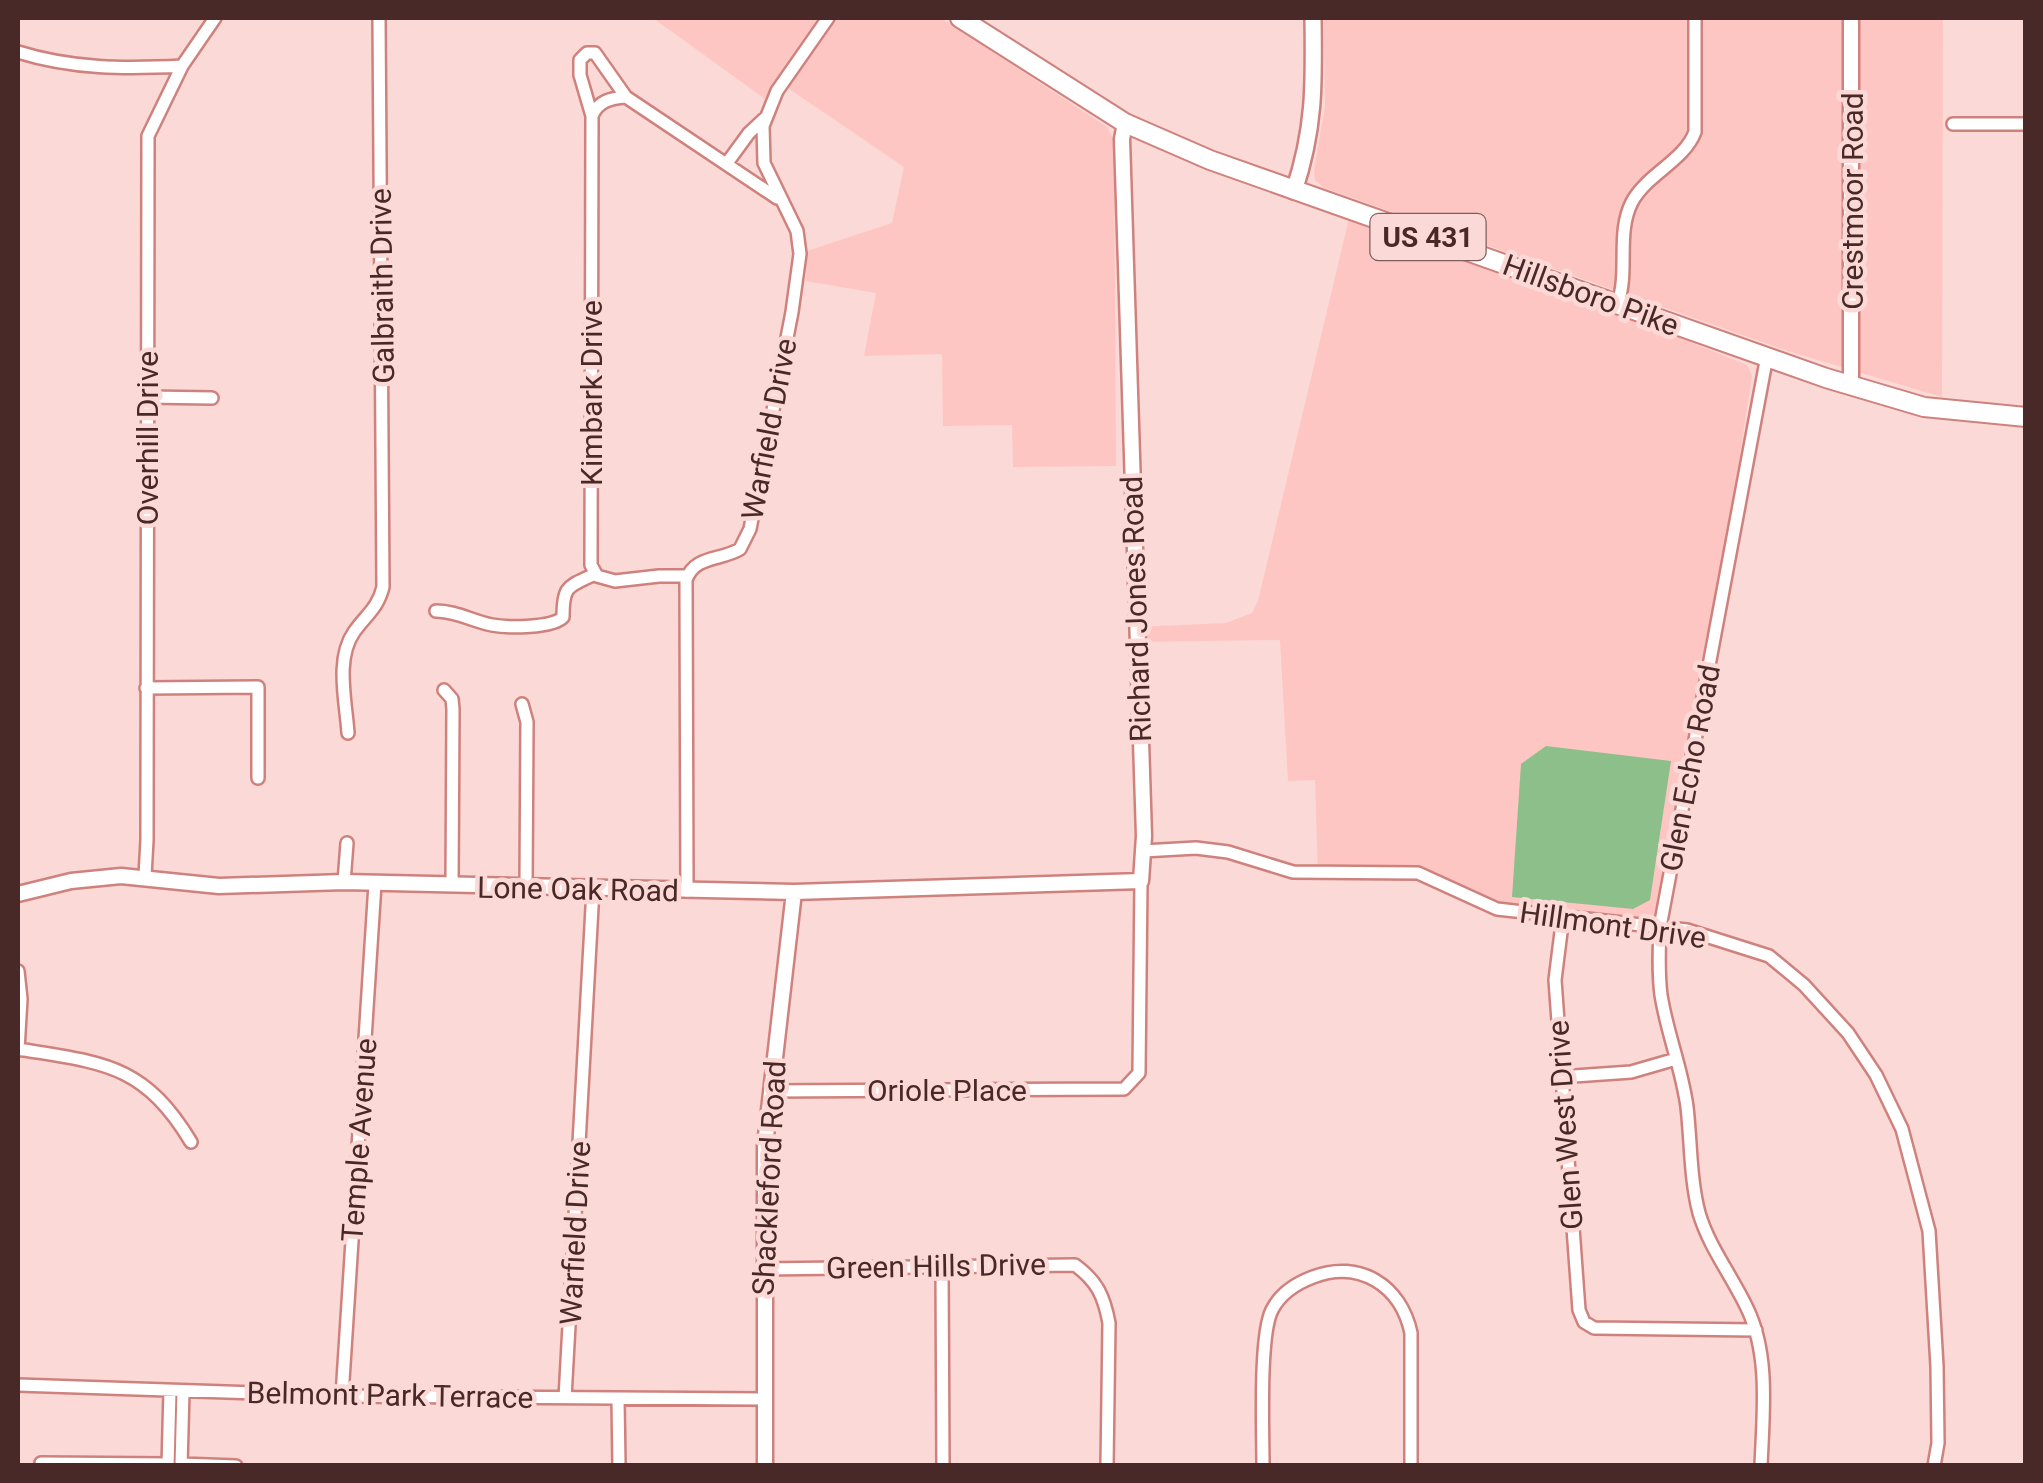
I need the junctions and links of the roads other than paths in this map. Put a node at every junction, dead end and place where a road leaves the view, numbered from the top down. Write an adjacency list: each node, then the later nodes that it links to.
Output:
1 (215, 18): 9 (street, Overhill Drive)
2 (379, 18): 31 (street, Galbraith Drive)
3 (828, 18): 12 (street)
4 (960, 18): 13 (main road, Hillsboro Pike / US 431)
5 (1313, 18): 17 (main road)
6 (1696, 18): 19 (street)
7 (1851, 18): 21 (street, Crestmoor Road)
8 (18, 52): 9 (street)
9 (182, 66): 22 (street, Overhill Drive)
10 (626, 98): 11 (street); 11 (street, Kimbark Drive); 16 (street, Kimbark Drive)
11 (592, 116): 25 (street, Kimbark Drive)
12 (764, 119): 16 (street); 18 (street, Warfield Drive)
13 (1125, 123): 17 (main road, Hillsboro Pike / US 431); 34 (street, Richard Jones Road)
14 (1952, 124): 15 (street)
15 (2026, 124)
16 (728, 163): 18 (street, Kimbark Drive)
17 (1294, 191): 19 (main road, Hillsboro Pike / US 431)
18 (780, 200): 26 (street, Warfield Drive)
19 (1618, 303): 20 (main road, Hillsboro Pike / US 431)
20 (1766, 356): 21 (main road, Hillsboro Pike / US 431); 46 (street, Glen Echo Road)
21 (1851, 385): 24 (main road, Hillsboro Pike / US 431)
22 (147, 396): 23 (street); 28 (street, Overhill Drive)
23 (212, 398)
24 (2026, 417)
25 (596, 574): 26 (street); 27 (street)
26 (687, 576): 42 (street)
27 (436, 611)
28 (146, 688): 32 (street); 35 (street, Overhill Drive)
29 (444, 690): 39 (street)
30 (522, 704): 40 (street)
31 (348, 732)
32 (258, 778)
33 (347, 843): 36 (street)
34 (1144, 851): 37 (street, Richard Jones Road); 45 (street, Hillmont Drive)
35 (144, 876): 36 (street, Lone Oak Road); 44 (street, Lone Oak Road)
36 (344, 882): 38 (street, Lone Oak Road)
37 (1141, 882): 43 (street, Lone Oak Road); 51 (street, Richard Jones Road)
38 (375, 884): 39 (street, Lone Oak Road); 59 (street, Temple Avenue)
39 (452, 885): 40 (street, Lone Oak Road)
40 (526, 888): 41 (street, Lone Oak Road)
41 (594, 889): 42 (street, Lone Oak Road); 60 (street, Warfield Drive)
42 (687, 891): 43 (street, Lone Oak Road)
43 (794, 892): 52 (street, Shackleford Road)
44 (18, 894)
45 (1562, 916): 46 (street, Hillmont Drive); 50 (street, Glen West Drive)
46 (1660, 927): 49 (street, Glen Echo Road); 73 (street, Hillmont Drive)
47 (18, 970): 48 (street)
48 (18, 1050): 53 (street)
49 (1676, 1059): 50 (street); 56 (street, Glen Echo Road)
50 (1560, 1077): 56 (street, Glen West Drive)
51 (1124, 1089): 52 (street, Oriole Place)
52 (770, 1091): 55 (street, Shackleford Road)
53 (191, 1142)
54 (942, 1266): 55 (street, Green Hills Drive); 68 (street); 69 (street, Green Hills Drive)
55 (764, 1269): 62 (street, Shackleford Road)
56 (1756, 1330): 72 (street, Glen Echo Road)
57 (18, 1385): 58 (street, Belmont Park Terrace)
58 (177, 1391): 59 (street, Belmont Park Terrace); 63 (street)
59 (342, 1396): 60 (street, Belmont Park Terrace)
60 (566, 1398): 61 (street, Belmont Park Terrace)
61 (618, 1399): 62 (street, Belmont Park Terrace); 66 (street)
62 (763, 1399): 67 (street, Shackleford Road)
63 (175, 1465): 64 (street); 65 (street)
64 (41, 1466)
65 (236, 1466)
66 (618, 1466)
67 (765, 1466)
68 (943, 1466)
69 (1107, 1466)
70 (1263, 1466): 71 (street)
71 (1411, 1466)
72 (1761, 1466)
73 (1934, 1466)

